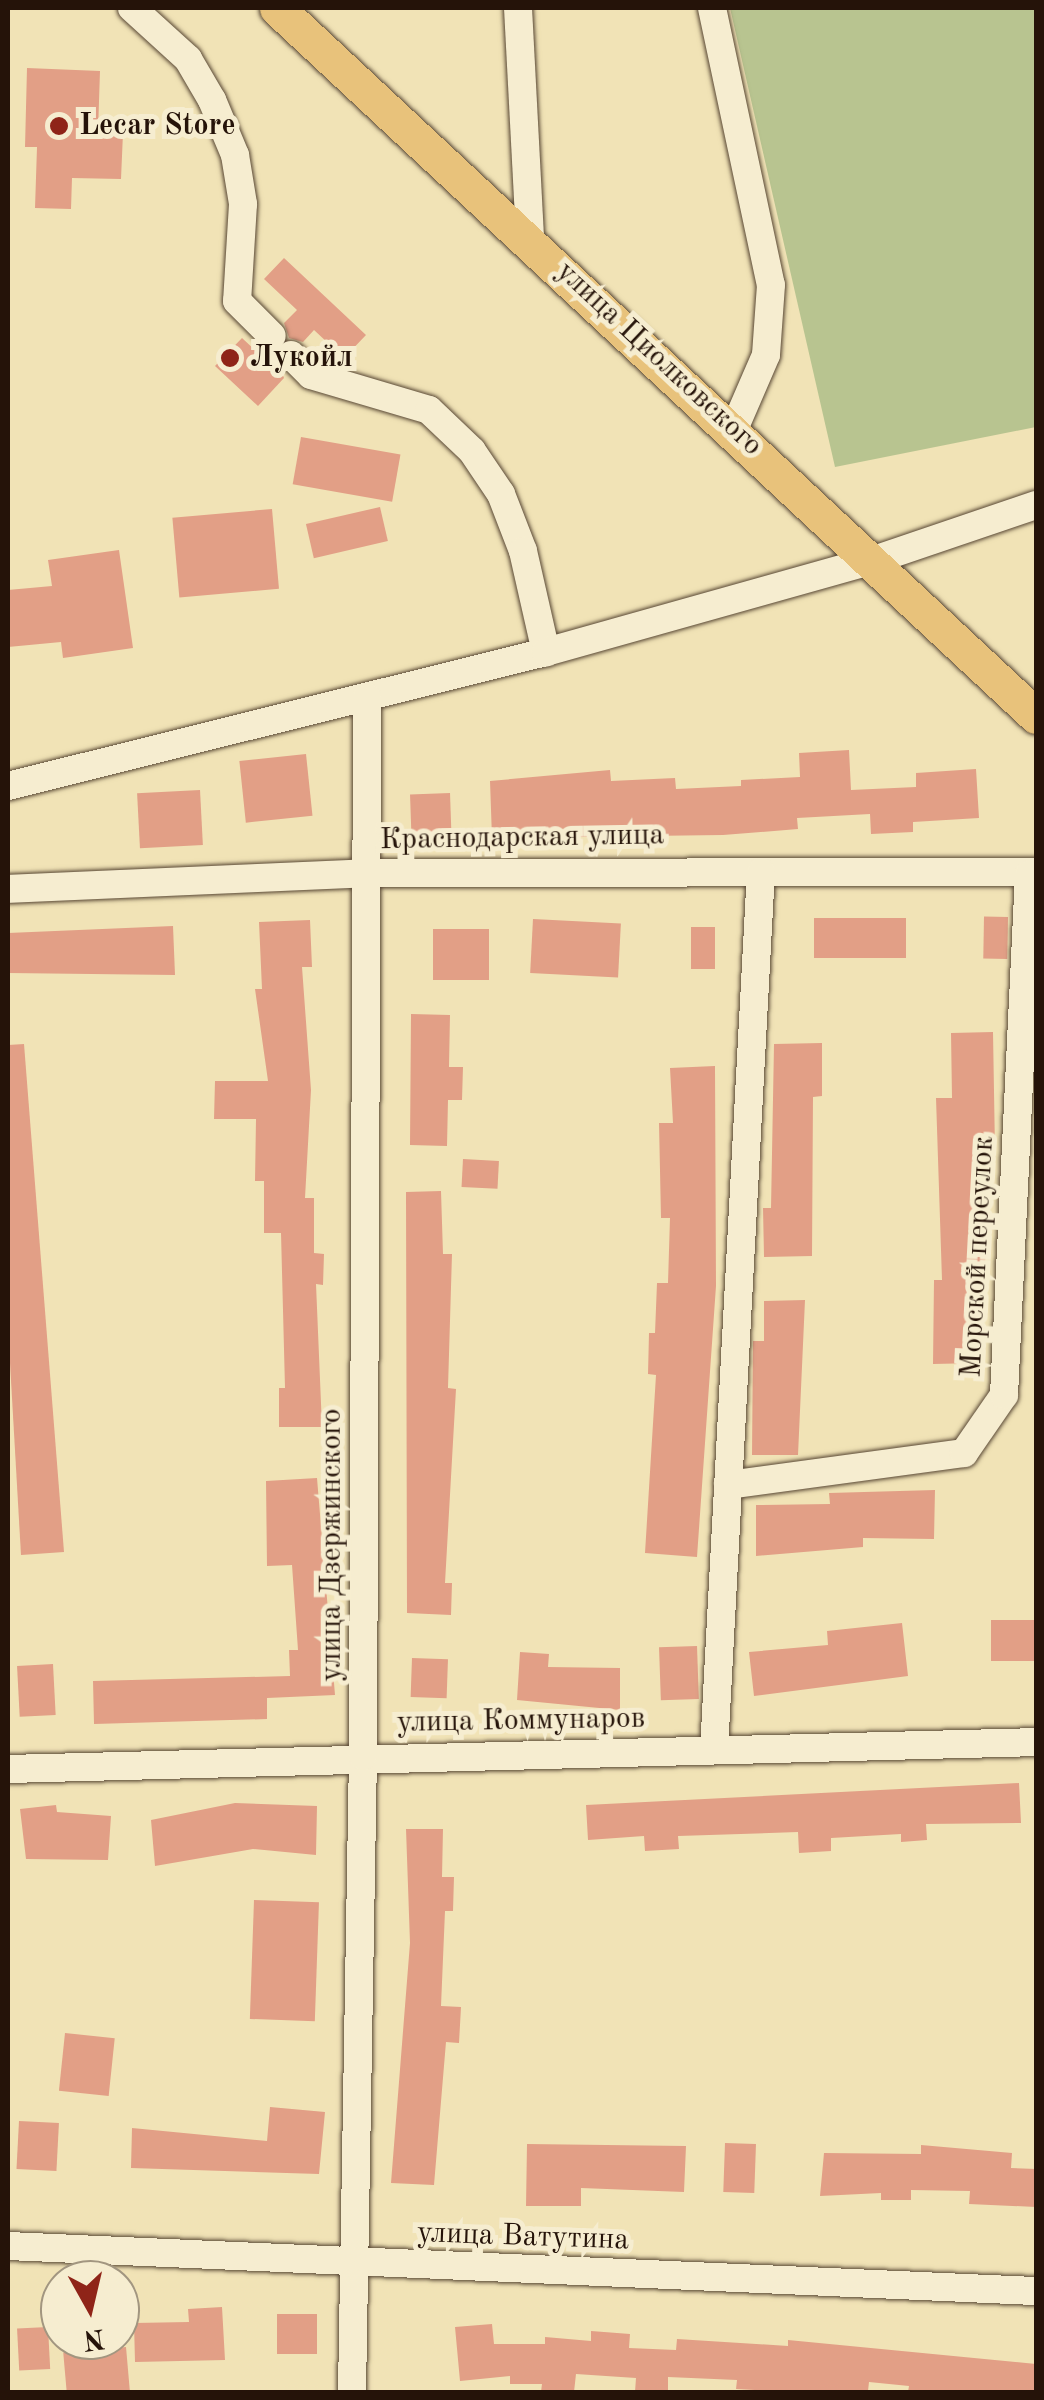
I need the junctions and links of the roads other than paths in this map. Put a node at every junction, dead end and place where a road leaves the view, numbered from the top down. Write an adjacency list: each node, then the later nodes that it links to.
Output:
1 (132, 8): 9 (street)
2 (277, 8): 5 (main road, улица Циолковского)
3 (518, 8): 5 (street)
4 (712, 8): 6 (street)
5 (530, 239): 6 (main road, улица Циолковского)
6 (734, 429): 8 (main road, улица Циолковского)
7 (1036, 505): 8 (street)
8 (874, 560): 9 (street); 11 (main road, улица Циолковского)
9 (546, 652): 10 (street)
10 (367, 697): 12 (street); 14 (street, улица Дзержинского)
11 (1036, 716)
12 (8, 786)
13 (761, 872): 14 (street, Краснодарская улица); 15 (street, Краснодарская улица); 17 (street)
14 (370, 873): 16 (street, Краснодарская улица); 20 (street, улица Дзержинского)
15 (1033, 873): 17 (street, Морской переулок)
16 (8, 888)
17 (728, 1485): 19 (street)
18 (1036, 1742): 19 (street, улица Коммунаров)
19 (714, 1750): 20 (street, улица Коммунаров)
20 (363, 1756): 21 (street, улица Коммунаров); 23 (street, улица Дзержинского)
21 (8, 1768)
22 (8, 2246): 23 (street, улица Ватутина)
23 (356, 2263): 24 (street, улица Ватутина); 25 (street, улица Дзержинского)
24 (1036, 2291)
25 (352, 2392)

